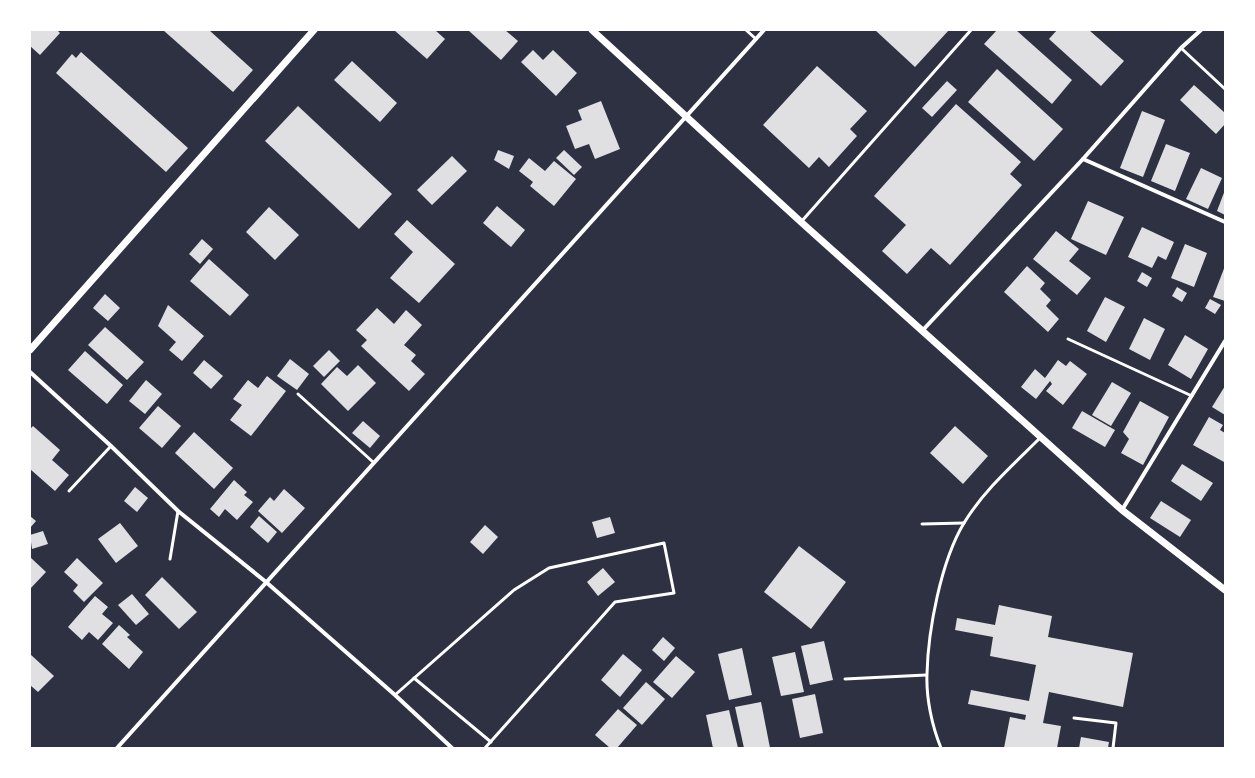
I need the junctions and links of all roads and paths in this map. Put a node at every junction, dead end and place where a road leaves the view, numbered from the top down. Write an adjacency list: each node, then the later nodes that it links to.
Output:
1 (314, 30): 17 (street)
2 (592, 30): 10 (street)
3 (746, 30): 7 (lane)
4 (764, 30): 7 (street)
5 (971, 30): 12 (lane)
6 (1201, 30): 8 (street)
7 (756, 39): 10 (street)
8 (1181, 48): 9 (lane); 11 (street)
9 (1225, 89)
10 (686, 116): 12 (street); 23 (street)
11 (1083, 159): 13 (street); 14 (street)
12 (801, 222): 14 (street)
13 (1225, 222)
14 (922, 331): 21 (street)
15 (1068, 339): 20 (lane)
16 (1225, 341): 20 (street)
17 (30, 350)
18 (30, 372): 22 (street)
19 (298, 394): 23 (lane)
20 (1192, 396): 25 (street)
21 (1040, 437): 25 (street); 27 (lane)
22 (111, 446): 24 (lane); 26 (street)
23 (373, 462): 30 (street)
24 (69, 491)
25 (1122, 510): 31 (street)
26 (178, 511): 29 (lane); 30 (street)
27 (964, 523): 28 (lane); 32 (lane)
28 (922, 524)
29 (170, 559)
30 (266, 582): 35 (street); 38 (street)
31 (1225, 590)
32 (926, 675): 34 (lane); 41 (lane)
33 (414, 678): 35 (lane); 37 (lane); 37 (lane)
34 (845, 679)
35 (395, 695): 39 (street)
36 (1074, 718): 42 (lane)
37 (491, 742): 40 (lane)
38 (117, 748)
39 (452, 748)
40 (485, 748)
41 (941, 748)
42 (1113, 748)

